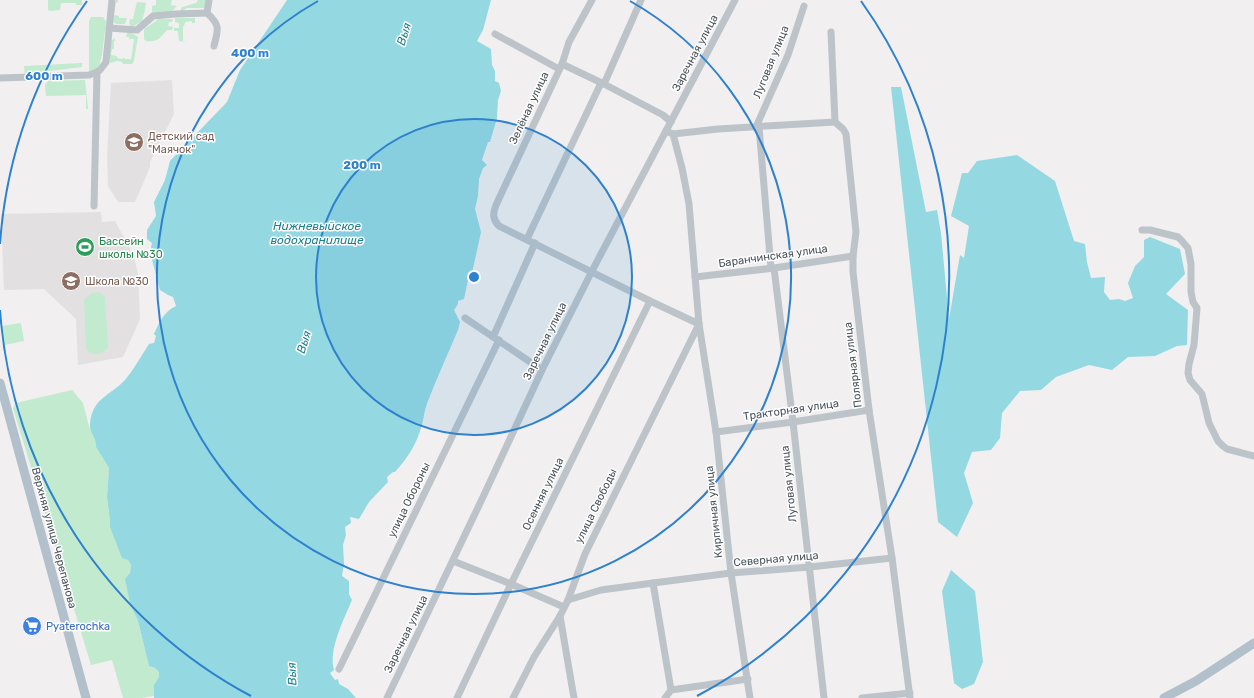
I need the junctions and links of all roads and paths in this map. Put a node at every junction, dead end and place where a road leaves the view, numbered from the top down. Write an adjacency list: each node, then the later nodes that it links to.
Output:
1 (112, 0): 8 (street)
2 (208, 0): 7 (street)
3 (592, 0): 12 (street, Зелёная улица)
4 (641, 0): 15 (street)
5 (735, 0): 16 (street, Заречная улица)
6 (804, 6): 18 (street, Луговая улица)
7 (207, 13): 8 (street); 11 (street)
8 (109, 28): 13 (street)
9 (832, 32): 17 (street)
10 (495, 34): 12 (street)
11 (214, 46)
12 (560, 67): 15 (street); 22 (street, Зелёная улица)
13 (97, 72): 14 (street); 20 (street)
14 (0, 78)
15 (602, 84): 16 (street); 22 (street)
16 (671, 122): 19 (street, Заречная улица)
17 (835, 122): 18 (street); 24 (street, Полярная улица)
18 (758, 127): 19 (street); 25 (street, Луговая улица)
19 (670, 133): 26 (street, Заречная улица); 27 (street, Кирпичная улица)
20 (94, 206)
21 (1142, 230): 37 (street)
22 (527, 239): 23 (street)
23 (535, 243): 26 (street); 31 (street, улица Обороны)
24 (853, 256): 25 (street, Баранчинская улица); 34 (street, Полярная улица)
25 (773, 268): 27 (street, Баранчинская улица); 35 (street, Луговая улица)
26 (592, 271): 28 (street); 32 (street, Заречная улица)
27 (695, 278): 30 (street, Кирпичная улица)
28 (650, 301): 30 (street); 43 (street, Осенняя улица)
29 (465, 318): 31 (street)
30 (699, 324): 36 (street, Кирпичная улица); 44 (street, улица Свободы)
31 (496, 338): 32 (street); 48 (street, улица Обороны)
32 (542, 370): 39 (street, Заречная улица)
33 (0, 383): 52 (main road, Верхняя улица Черепанова)
34 (870, 410): 35 (street, Тракторная улица); 38 (street, Полярная улица)
35 (793, 422): 36 (street, Тракторная улица); 40 (street, Луговая улица)
36 (716, 432): 41 (street, Кирпичная улица)
37 (1254, 456)
38 (892, 558): 40 (street, Северная улица); 51 (street, Полярная улица)
39 (453, 561): 43 (street); 53 (street, Заречная улица)
40 (810, 567): 41 (street, Северная улица); 59 (street, Луговая улица)
41 (731, 573): 42 (street, Северная улица); 49 (street, Кирпичная улица)
42 (653, 583): 44 (street, Северная улица); 50 (street)
43 (511, 584): 45 (street); 54 (street, Осенняя улица)
44 (568, 600): 45 (street, улица Свободы)
45 (564, 607): 46 (street, улица Свободы)
46 (560, 616): 55 (street, улица Свободы); 56 (street)
47 (1254, 643): 61 (main road)
48 (339, 669)
49 (748, 679): 50 (street); 58 (street, Кирпичная улица)
50 (671, 690): 57 (street)
51 (910, 695): 60 (street)
52 (86, 698)
53 (387, 698)
54 (457, 698)
55 (513, 698)
56 (574, 698)
57 (665, 698)
58 (750, 698)
59 (824, 698)
60 (862, 698)
61 (1164, 698)

